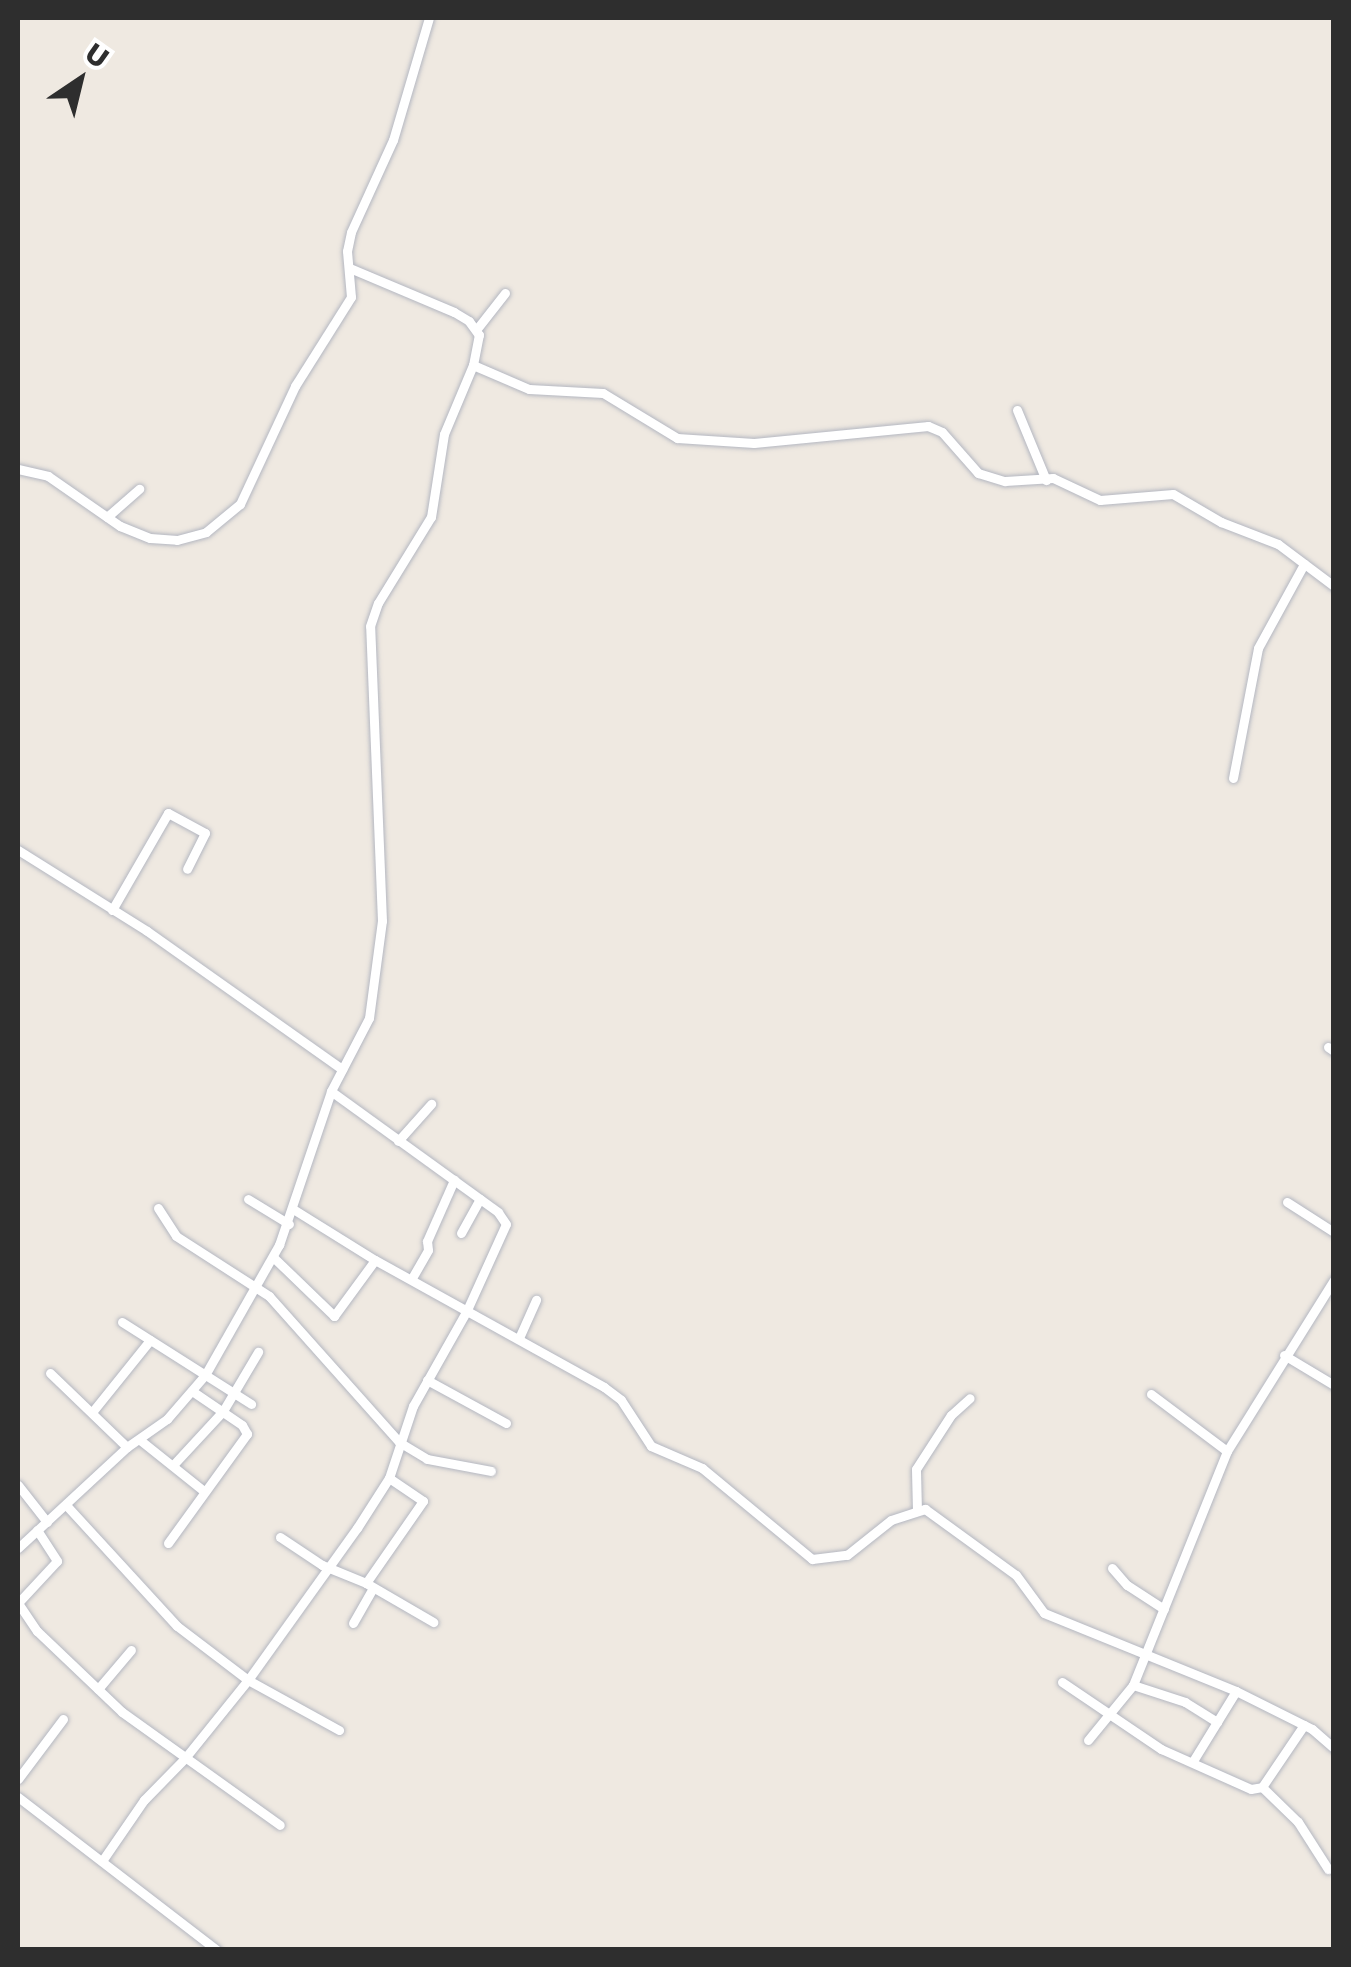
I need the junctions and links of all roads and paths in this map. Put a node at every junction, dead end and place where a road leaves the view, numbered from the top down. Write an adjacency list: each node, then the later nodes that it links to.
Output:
1 (428, 18): 2 (street)
2 (350, 268): 4 (street); 10 (street)
3 (505, 293): 4 (street)
4 (476, 330): 5 (street)
5 (473, 365): 8 (street); 17 (street)
6 (1017, 410): 8 (street)
7 (18, 469): 10 (street)
8 (1046, 480): 11 (street)
9 (139, 489): 10 (street)
10 (107, 517)
11 (1304, 564): 12 (street); 13 (street)
12 (1334, 586)
13 (1234, 778)
14 (18, 850): 16 (street)
15 (187, 869): 16 (street)
16 (112, 910): 17 (street)
17 (342, 1069): 18 (street)
18 (331, 1091): 20 (street); 26 (street)
19 (431, 1104): 20 (street)
20 (398, 1141): 21 (street)
21 (454, 1180): 23 (street); 32 (street)
22 (248, 1199): 27 (street)
23 (480, 1199): 29 (street); 36 (street)
24 (1287, 1202): 28 (street)
25 (158, 1208): 34 (street)
26 (293, 1208): 27 (street); 31 (street)
27 (289, 1224): 30 (street)
28 (1334, 1232)
29 (461, 1233)
30 (273, 1257): 31 (street); 34 (street)
31 (375, 1260): 32 (street)
32 (412, 1278): 36 (street)
33 (1334, 1280): 41 (street)
34 (258, 1286): 43 (street); 55 (street)
35 (536, 1300): 38 (street)
36 (468, 1310): 38 (street); 44 (street)
37 (122, 1322): 39 (street)
38 (519, 1338): 64 (street)
39 (150, 1340): 43 (street); 51 (street)
40 (258, 1352): 47 (street)
41 (1284, 1355): 45 (street); 57 (street)
42 (50, 1373): 51 (street)
43 (205, 1375): 46 (street); 47 (street)
44 (427, 1380): 53 (street); 55 (street)
45 (1334, 1385)
46 (192, 1391): 52 (street); 54 (street)
47 (232, 1392): 50 (street); 52 (street)
48 (1151, 1394): 57 (street)
49 (970, 1398): 64 (street)
50 (251, 1404)
51 (93, 1411): 56 (street)
52 (222, 1411): 58 (street); 62 (street)
53 (506, 1422)
54 (140, 1440): 56 (street); 58 (street)
55 (400, 1442): 59 (street); 60 (street)
56 (128, 1447): 63 (street)
57 (1227, 1451): 73 (street)
58 (174, 1464): 62 (street)
59 (490, 1470)
60 (389, 1478): 70 (street); 72 (street)
61 (18, 1485): 65 (street)
62 (204, 1492): 68 (street)
63 (66, 1505): 65 (street); 78 (street)
64 (917, 1510): 77 (street)
65 (47, 1522): 66 (street)
66 (37, 1530): 69 (street); 81 (street)
67 (280, 1537): 70 (street)
68 (168, 1542)
69 (18, 1548)
70 (329, 1568): 72 (street); 78 (street)
71 (1112, 1568): 73 (street)
72 (370, 1585): 74 (street); 75 (street)
73 (1164, 1609): 77 (street)
74 (433, 1622)
75 (353, 1623)
76 (131, 1650): 81 (street)
77 (1147, 1652): 80 (street); 82 (street)
78 (248, 1680): 87 (street); 90 (street)
79 (1062, 1682): 83 (street)
80 (1134, 1685): 83 (street); 85 (street)
81 (98, 1690): 90 (street)
82 (1236, 1691): 85 (street); 86 (street)
83 (1110, 1714): 88 (street); 91 (street)
84 (63, 1719): 92 (street)
85 (1216, 1722): 91 (street)
86 (1304, 1725): 89 (street); 93 (street)
87 (339, 1730)
88 (1088, 1740)
89 (1334, 1748)
90 (185, 1758): 95 (street); 96 (street)
91 (1192, 1761): 93 (street)
92 (18, 1779)
93 (1262, 1787): 97 (street)
94 (18, 1797): 96 (street)
95 (280, 1824)
96 (102, 1861): 98 (street)
97 (1328, 1869)
98 (217, 1950)

